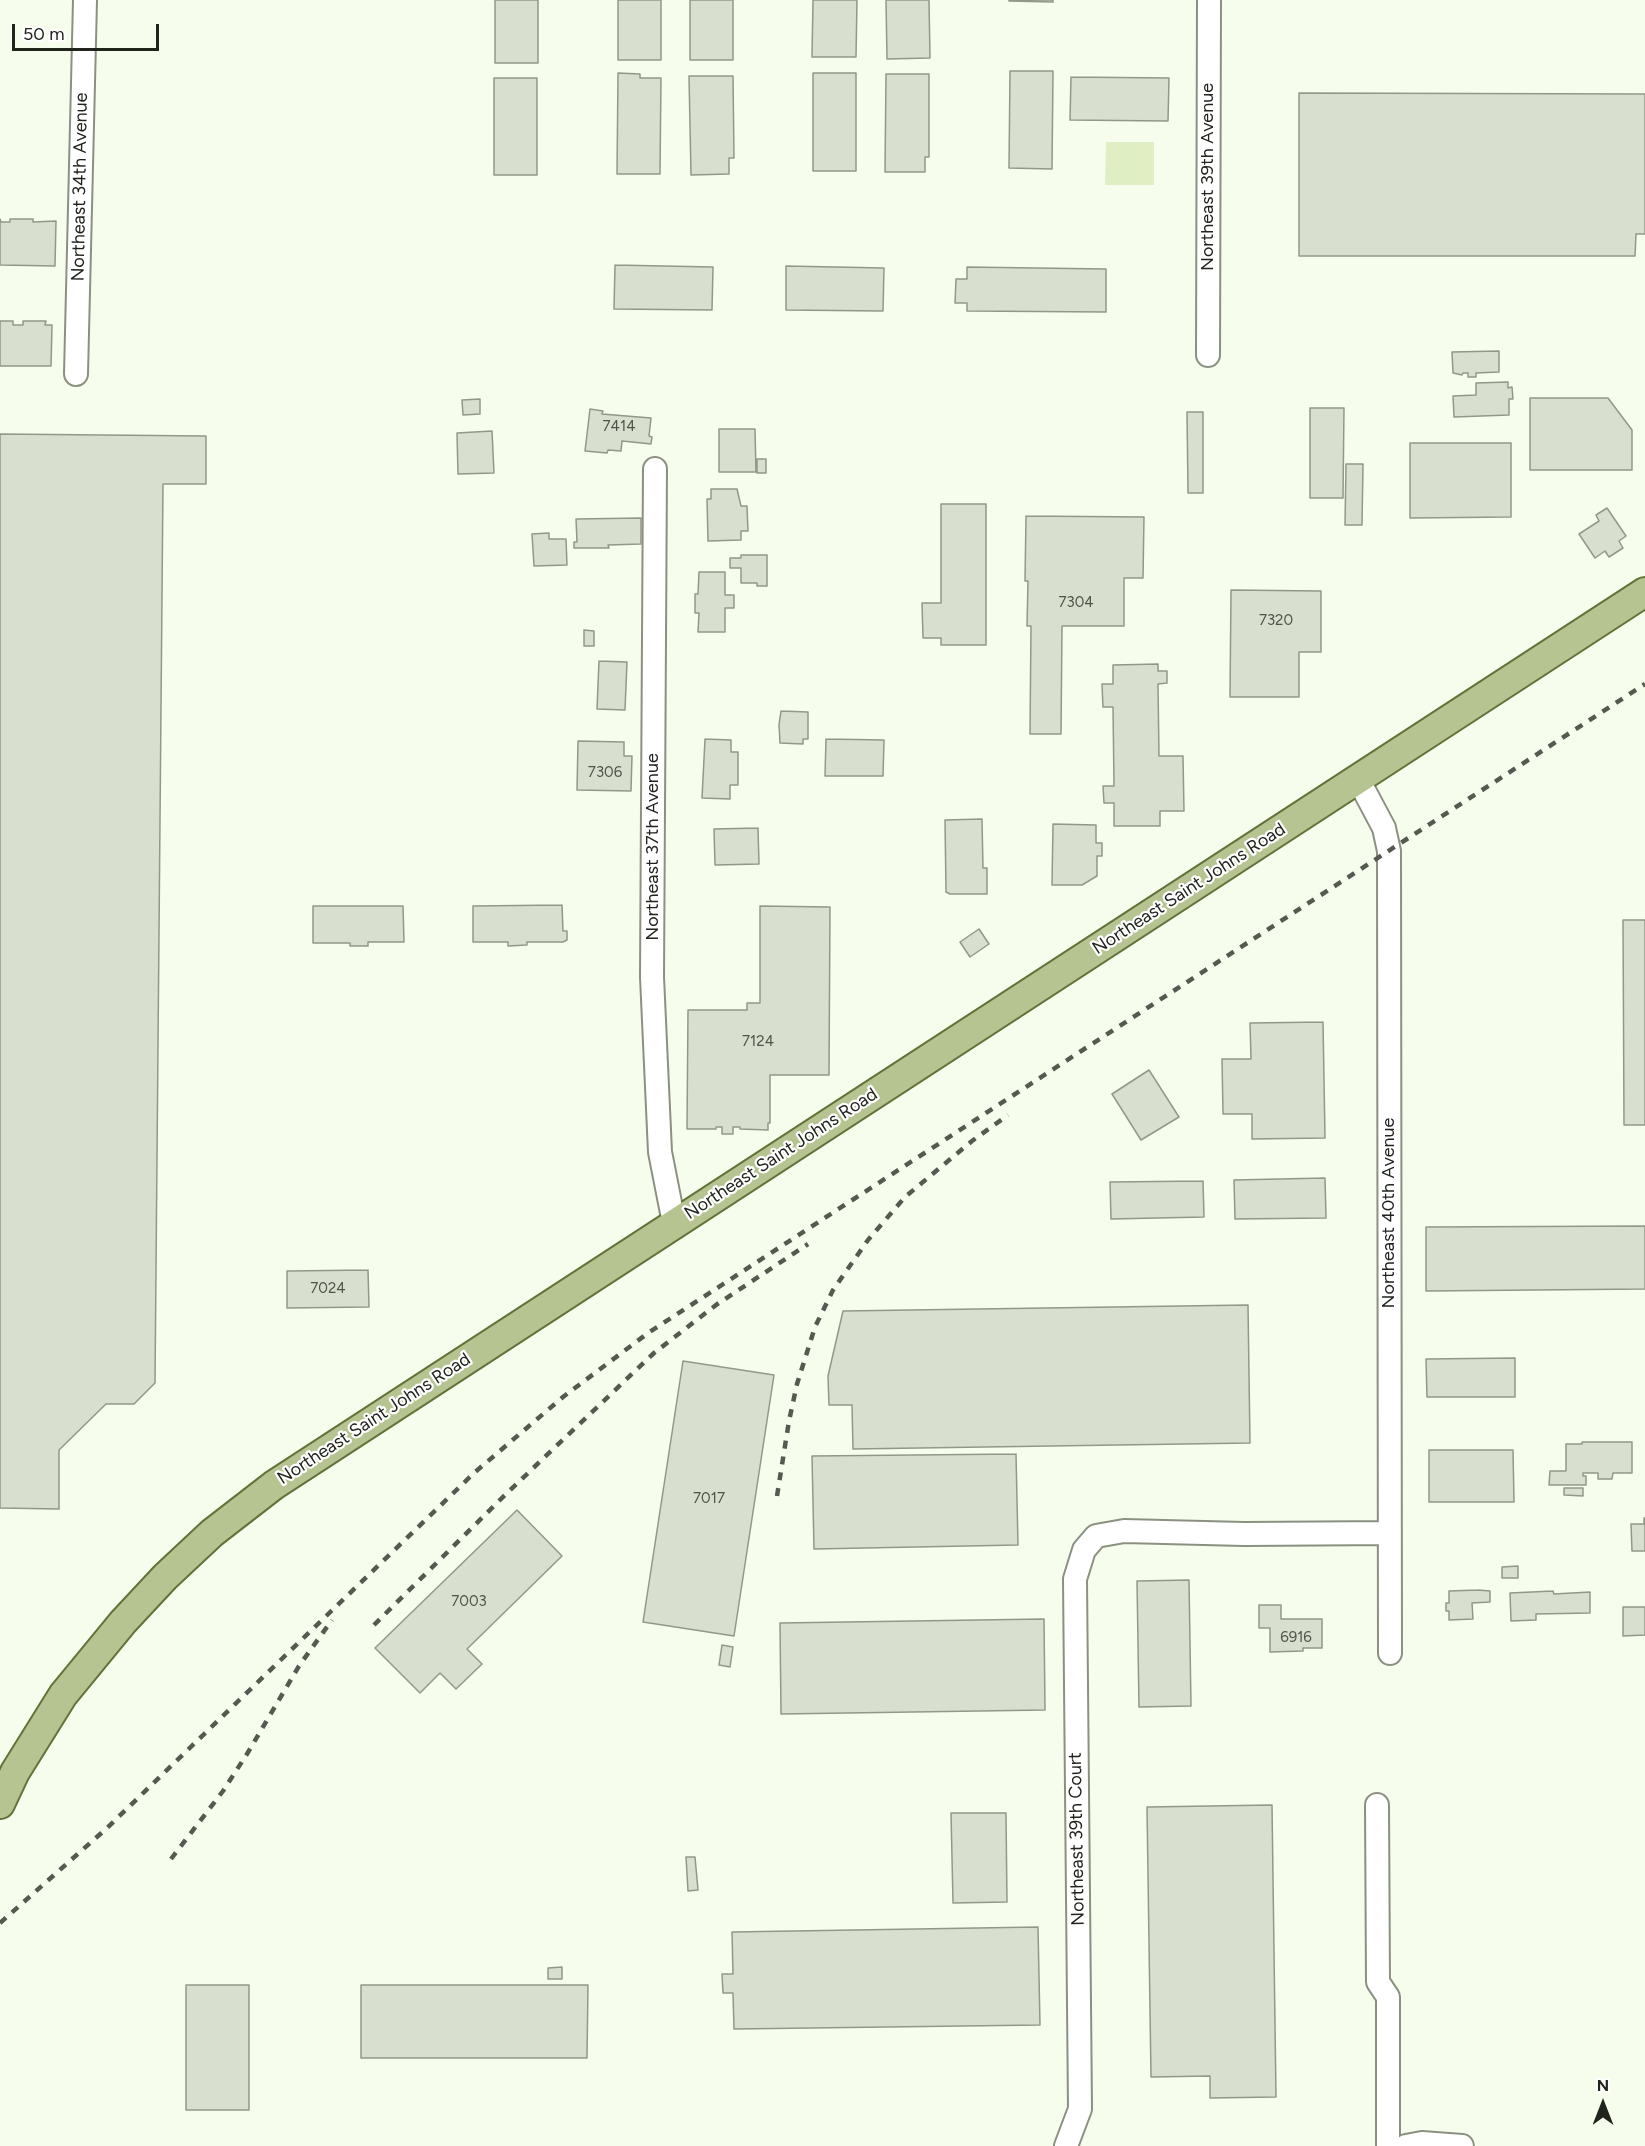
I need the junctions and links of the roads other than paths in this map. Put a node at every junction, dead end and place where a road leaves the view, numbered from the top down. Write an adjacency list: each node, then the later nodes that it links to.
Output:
1 (85, 0): 4 (street, Northeast 34th Avenue)
2 (1209, 0): 3 (street, Northeast 39th Avenue)
3 (1208, 355)
4 (76, 374)
5 (656, 470): 8 (street, Northeast 37th Avenue)
6 (1645, 592): 7 (main road, Northeast Saint Johns Road)
7 (1358, 779): 8 (main road, Northeast Saint Johns Road); 9 (street, Northeast 40th Avenue)
8 (674, 1223): 11 (main road, Northeast Saint Johns Road)
9 (1389, 1533): 10 (street, Northeast 40th Avenue); 13 (street, Northeast 39th Court)
10 (1390, 1653)
11 (0, 1804)
12 (1377, 1805): 14 (street)
13 (1066, 2146)
14 (1388, 2146)
15 (1406, 2146): 16 (street)
16 (1462, 2146)

